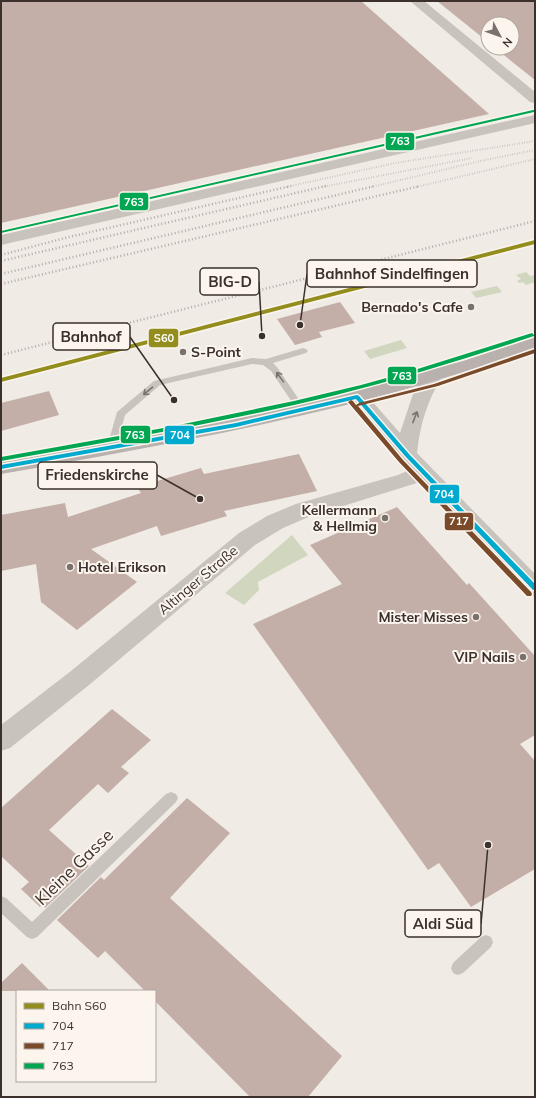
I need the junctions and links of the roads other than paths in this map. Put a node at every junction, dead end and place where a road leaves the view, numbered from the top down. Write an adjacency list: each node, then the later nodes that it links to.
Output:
1 (416, 1): 2 (street)
2 (535, 100)
3 (535, 119): 4 (street)
4 (1, 240)
5 (535, 343): 8 (main road)
6 (303, 351): 7 (lane)
7 (266, 362): 10 (lane, one-way to 7); 11 (lane, one-way to 11)
8 (433, 377): 9 (main road); 12 (street, one-way to 8)
9 (357, 397): 10 (main road); 12 (street)
10 (301, 409): 11 (main road)
11 (112, 447): 13 (main road)
12 (407, 455): 14 (street)
13 (1, 468)
14 (424, 472): 15 (street); 16 (street, Altinger Straße)
15 (535, 588)
16 (1, 740)
17 (171, 798): 18 (lane, Kleine Gasse)
18 (1, 903)
19 (486, 942): 20 (lane)
20 (458, 968)

